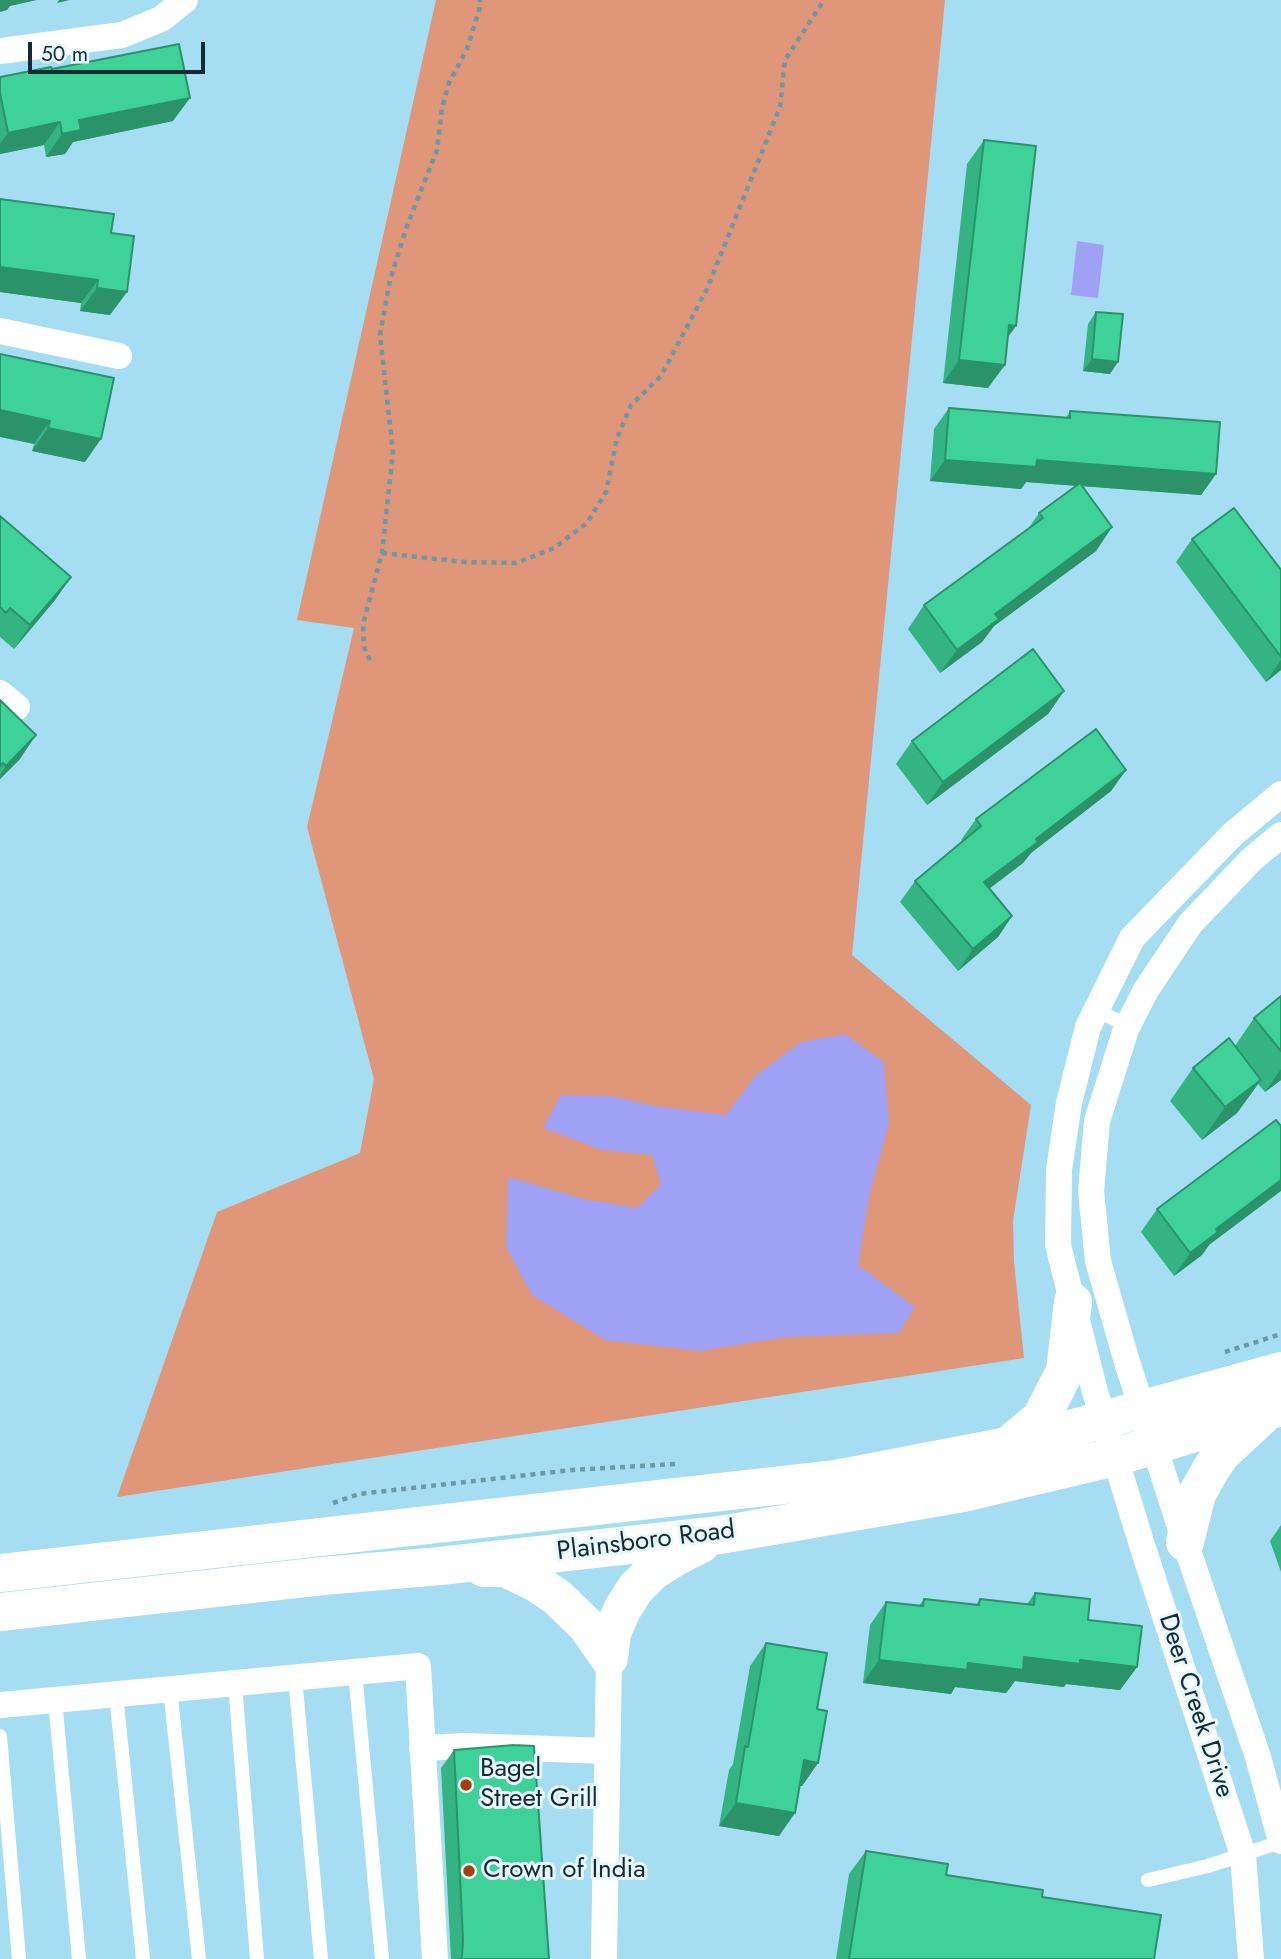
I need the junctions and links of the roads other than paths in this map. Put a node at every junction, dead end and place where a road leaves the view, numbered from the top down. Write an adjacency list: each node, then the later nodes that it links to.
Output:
1 (185, 0): 2 (street)
2 (0, 51)
3 (0, 331): 4 (street)
4 (119, 356)
5 (1281, 794): 7 (street)
6 (1281, 835): 7 (street)
7 (1243, 847): 8 (street, Deer Creek Drive); 9 (street, Deer Creek Drive)
8 (1096, 1010): 9 (lane); 10 (street, Deer Creek Drive)
9 (1128, 1026): 14 (street, Deer Creek Drive)
10 (1073, 1302): 13 (street, Deer Creek Drive); 15 (street)
11 (1281, 1371): 14 (street, Plainsboro Road)
12 (1274, 1409): 14 (street, Plainsboro Road); 18 (street)
13 (1104, 1421): 14 (street, Plainsboro Road); 15 (street, Plainsboro Road); 16 (street, Deer Creek Drive)
14 (1147, 1427): 16 (street, Plainsboro Road); 18 (street, Deer Creek Drive)
15 (1008, 1446): 20 (street, Plainsboro Road)
16 (1115, 1457): 17 (street, Plainsboro Road); 34 (street, Deer Creek Drive)
17 (720, 1535): 19 (street, Plainsboro Road); 22 (street)
18 (1185, 1542): 33 (street, Deer Creek Drive)
19 (440, 1566): 21 (street, Plainsboro Road); 22 (street)
20 (0, 1573)
21 (0, 1612)
22 (609, 1658): 32 (street)
23 (355, 1672): 24 (street); 31 (street); 42 (lane)
24 (295, 1678): 25 (street); 41 (lane)
25 (235, 1683): 26 (street); 40 (lane)
26 (170, 1689): 27 (street); 39 (lane)
27 (116, 1694): 28 (street); 38 (lane)
28 (55, 1700): 29 (street); 37 (lane)
29 (0, 1705)
30 (0, 1736): 36 (lane)
31 (422, 1748): 32 (street); 43 (street)
32 (607, 1751): 44 (street)
33 (1281, 1842): 34 (lane)
34 (1243, 1855): 35 (lane); 45 (street, Deer Creek Drive)
35 (1148, 1880)
36 (19, 1959)
37 (79, 1959)
38 (143, 1959)
39 (199, 1959)
40 (257, 1959)
41 (321, 1959)
42 (383, 1959)
43 (435, 1959)
44 (604, 1959)
45 (1251, 1959)

